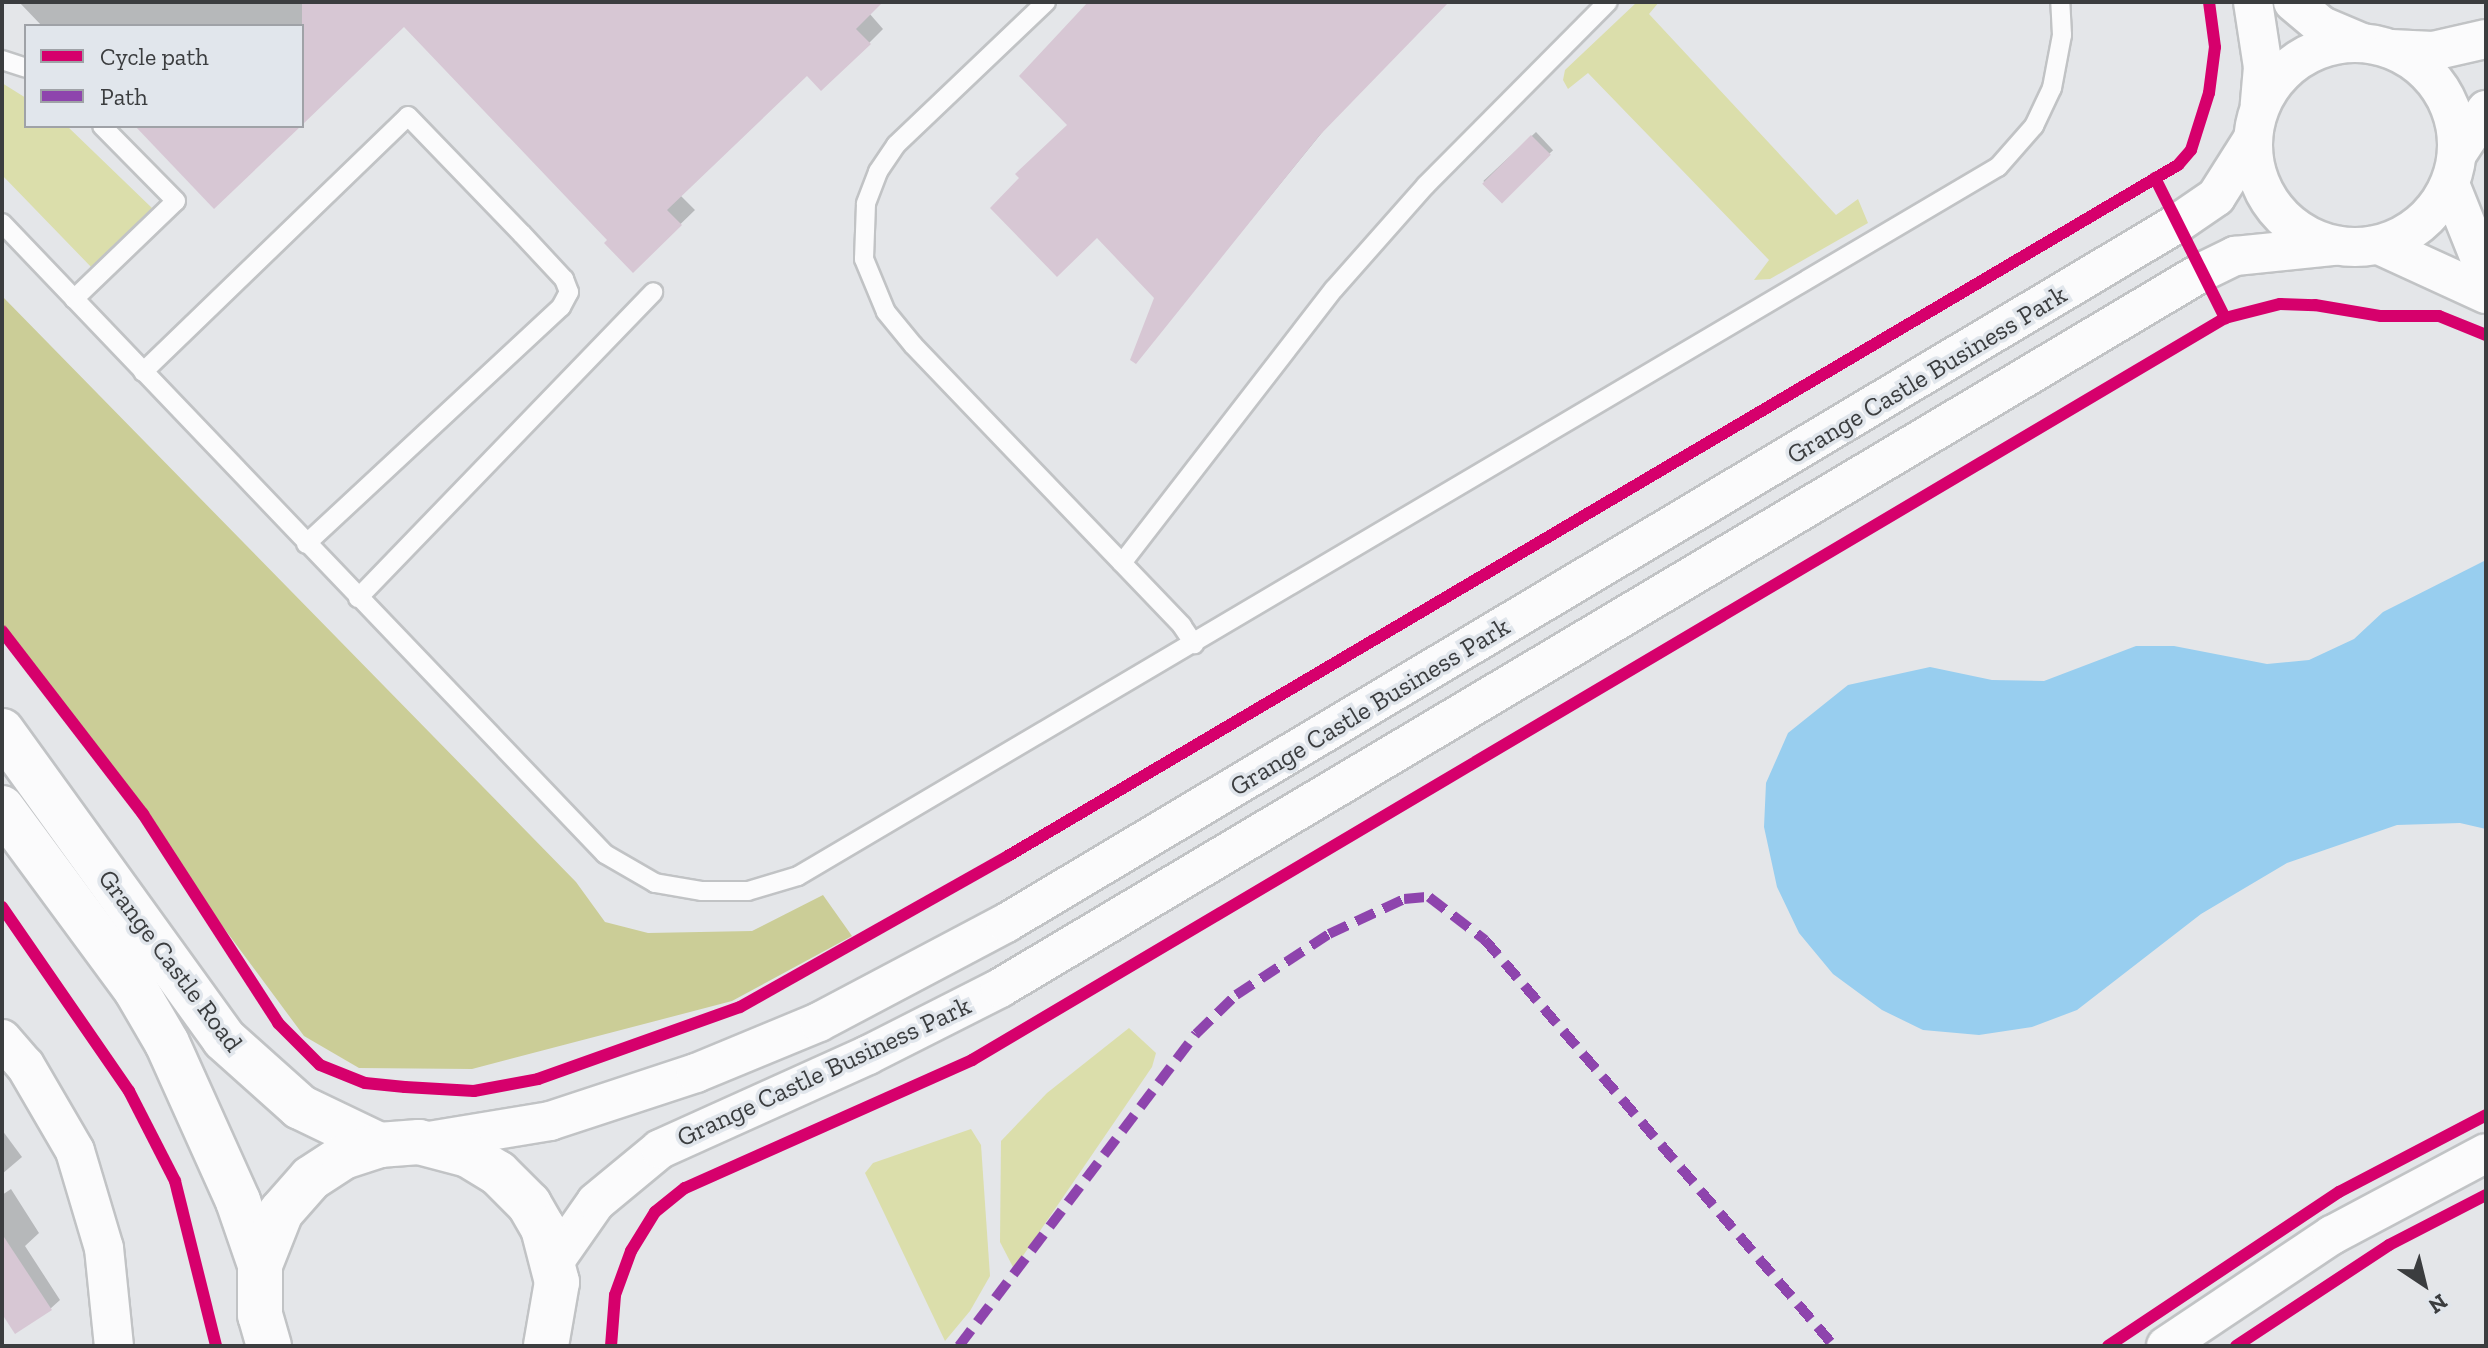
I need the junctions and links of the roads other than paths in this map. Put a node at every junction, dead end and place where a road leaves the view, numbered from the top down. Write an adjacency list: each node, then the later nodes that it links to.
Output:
1 (1046, 2): 23 (lane)
2 (1608, 2): 23 (lane)
3 (2060, 2): 25 (lane)
4 (2253, 2): 11 (street, Grange Castle Business Park)
5 (2293, 2): 7 (street)
6 (2486, 39): 7 (street)
7 (2377, 46): 11 (street); 13 (street)
8 (2, 60): 9 (lane)
9 (24, 67)
10 (2486, 110): 13 (street)
11 (2256, 122): 16 (street); 29 (street, Grange Castle Business Park)
12 (104, 128): 20 (lane)
13 (2453, 169): 15 (street); 17 (street)
14 (2, 223): 20 (lane)
15 (2379, 245): 16 (street); 19 (street)
16 (2334, 246): 31 (street, Grange Castle Business Park)
17 (2486, 274)
18 (653, 292): 24 (lane)
19 (2486, 294)
20 (74, 299): 21 (lane)
21 (143, 372): 22 (lane); 22 (lane)
22 (306, 544): 24 (lane)
23 (1122, 563): 25 (lane)
24 (358, 598): 25 (lane)
25 (1194, 644)
26 (2, 731): 29 (main road, Grange Castle Road)
27 (2, 808): 32 (main road, Grange Castle Road)
28 (2, 1039): 33 (street)
29 (399, 1144): 31 (main road, Grange Castle Road); 32 (main road, Grange Castle Road)
30 (2486, 1153): 36 (street)
31 (554, 1262): 35 (main road, Grange Castle Road)
32 (260, 1265): 34 (main road, Grange Castle Road)
33 (102, 1343)
34 (269, 1346)
35 (546, 1346)
36 (2166, 1346)

